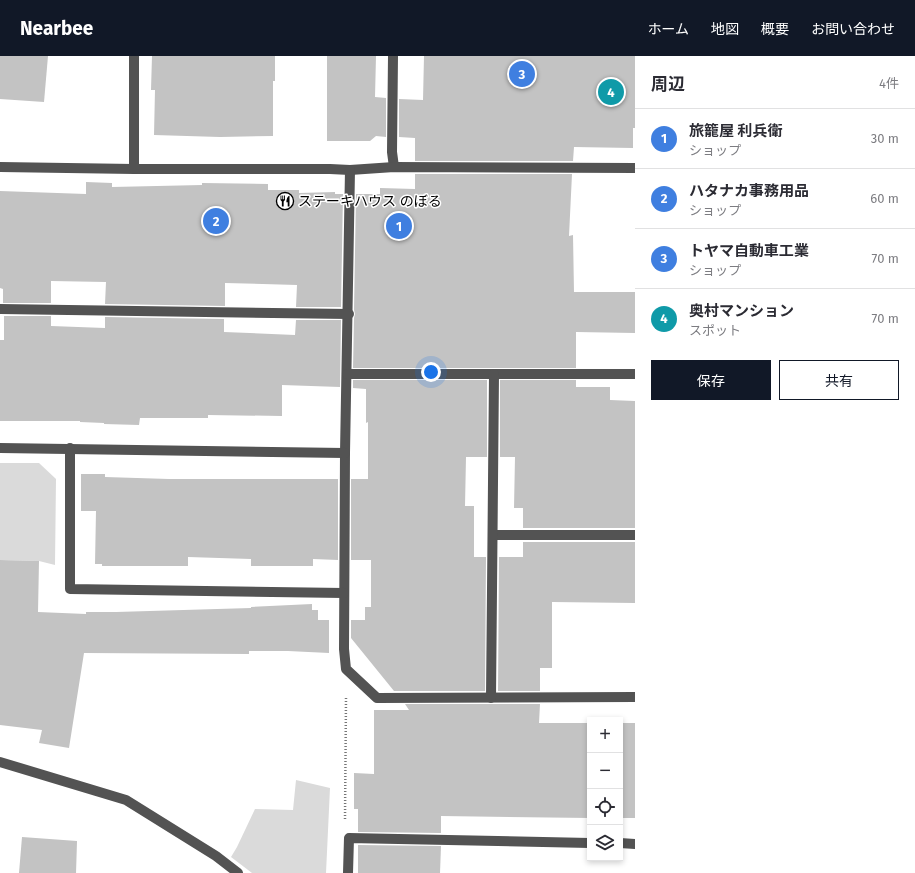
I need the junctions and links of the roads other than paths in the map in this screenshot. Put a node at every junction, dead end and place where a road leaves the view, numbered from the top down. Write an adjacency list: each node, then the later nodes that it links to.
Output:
1 (134, 56): 6 (street)
2 (393, 56): 4 (street)
3 (0, 167): 6 (street)
4 (394, 167): 5 (street); 7 (street)
5 (635, 168)
6 (134, 169): 7 (street)
7 (350, 170): 9 (street)
8 (0, 309): 9 (street)
9 (349, 314): 10 (street)
10 (347, 374): 11 (street); 15 (street)
11 (494, 374): 12 (street); 17 (street)
12 (635, 374)
13 (0, 448): 14 (street)
14 (70, 448): 15 (street); 18 (street)
15 (345, 453): 18 (street)
16 (635, 534): 17 (street)
17 (493, 535): 20 (street)
18 (344, 593): 20 (street)
19 (635, 697): 20 (street)
20 (491, 698)
21 (0, 762): 25 (street)
22 (587, 843): 26 (street)
23 (623, 843): 24 (street)
24 (635, 844)
25 (238, 873)
26 (348, 873)

